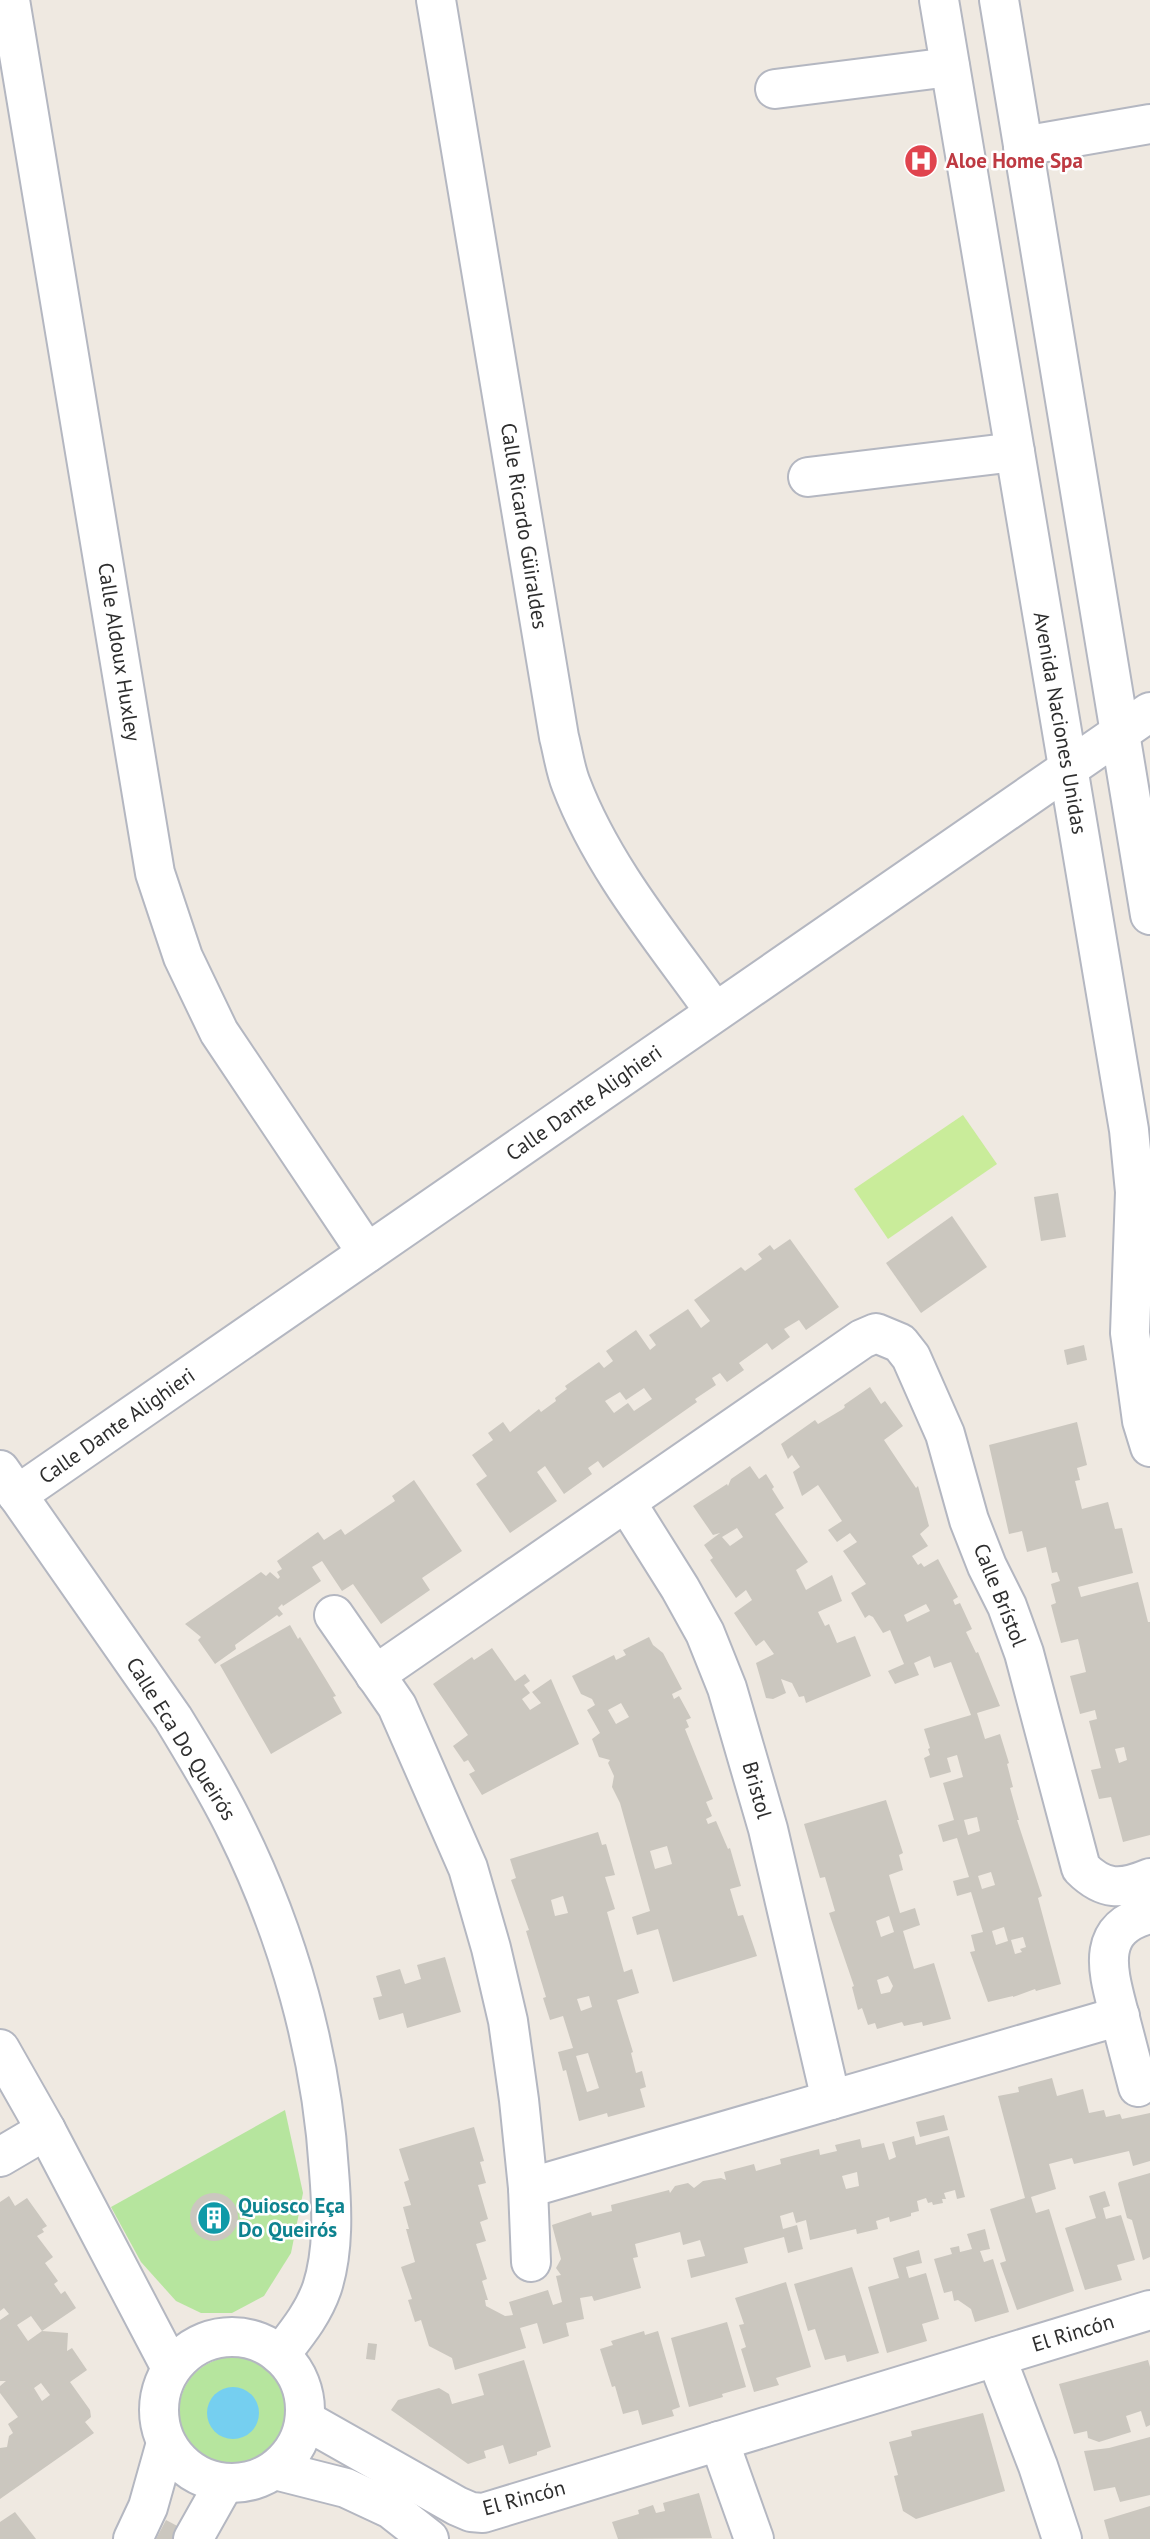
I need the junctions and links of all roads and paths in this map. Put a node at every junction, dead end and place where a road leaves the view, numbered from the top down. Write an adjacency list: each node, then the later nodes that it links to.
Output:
1 (10, 0): 15 (street, Calle Aldoux Huxley)
2 (436, 0): 14 (street, Calle Ricardo Güiraldes)
3 (939, 0): 5 (street, Avenida Naciones Unidas)
4 (999, 0): 8 (street)
5 (950, 67): 6 (street); 9 (street, Avenida Naciones Unidas)
6 (775, 89)
7 (1150, 124): 8 (street)
8 (1023, 146): 11 (street)
9 (1015, 452): 10 (street); 12 (street, Avenida Naciones Unidas)
10 (808, 477)
11 (1135, 722): 12 (street, Calle Dante Alighieri); 13 (street)
12 (1068, 768): 14 (street, Calle Dante Alighieri); 16 (street, Avenida Naciones Unidas)
13 (1150, 915)
14 (715, 1012): 15 (street, Calle Dante Alighieri)
15 (367, 1253): 18 (street, Calle Dante Alighieri)
16 (1141, 1265): 17 (street, Avenida Naciones Unidas)
17 (1150, 1447)
18 (9, 1483): 34 (street, Calle Eca Do Queirós)
19 (626, 1502): 21 (street); 22 (street, Calle Brístol); 28 (street, Bristol)
20 (334, 1615): 21 (street)
21 (374, 1675): 31 (street)
22 (1150, 1878)
23 (1150, 1914): 24 (street)
24 (1119, 2016): 26 (street); 28 (street)
25 (0, 2049): 27 (street)
26 (1138, 2087)
27 (10, 2092): 29 (street)
28 (831, 2100): 31 (street)
29 (46, 2130): 30 (street); 36 (street)
30 (0, 2157)
31 (528, 2188): 32 (street)
32 (531, 2262)
33 (1150, 2310): 35 (street, El Rincón)
34 (280, 2355): 36 (street); 37 (street)
35 (996, 2357): 38 (street, El Rincón); 46 (street)
36 (171, 2368): 39 (street)
37 (305, 2420): 38 (street, El Rincón); 40 (street)
38 (719, 2441): 45 (street)
39 (166, 2442): 41 (street); 42 (street)
40 (275, 2470): 41 (street); 44 (street)
41 (224, 2484): 43 (street)
42 (133, 2539)
43 (193, 2539)
44 (429, 2539)
45 (754, 2539)
46 (1062, 2539)

